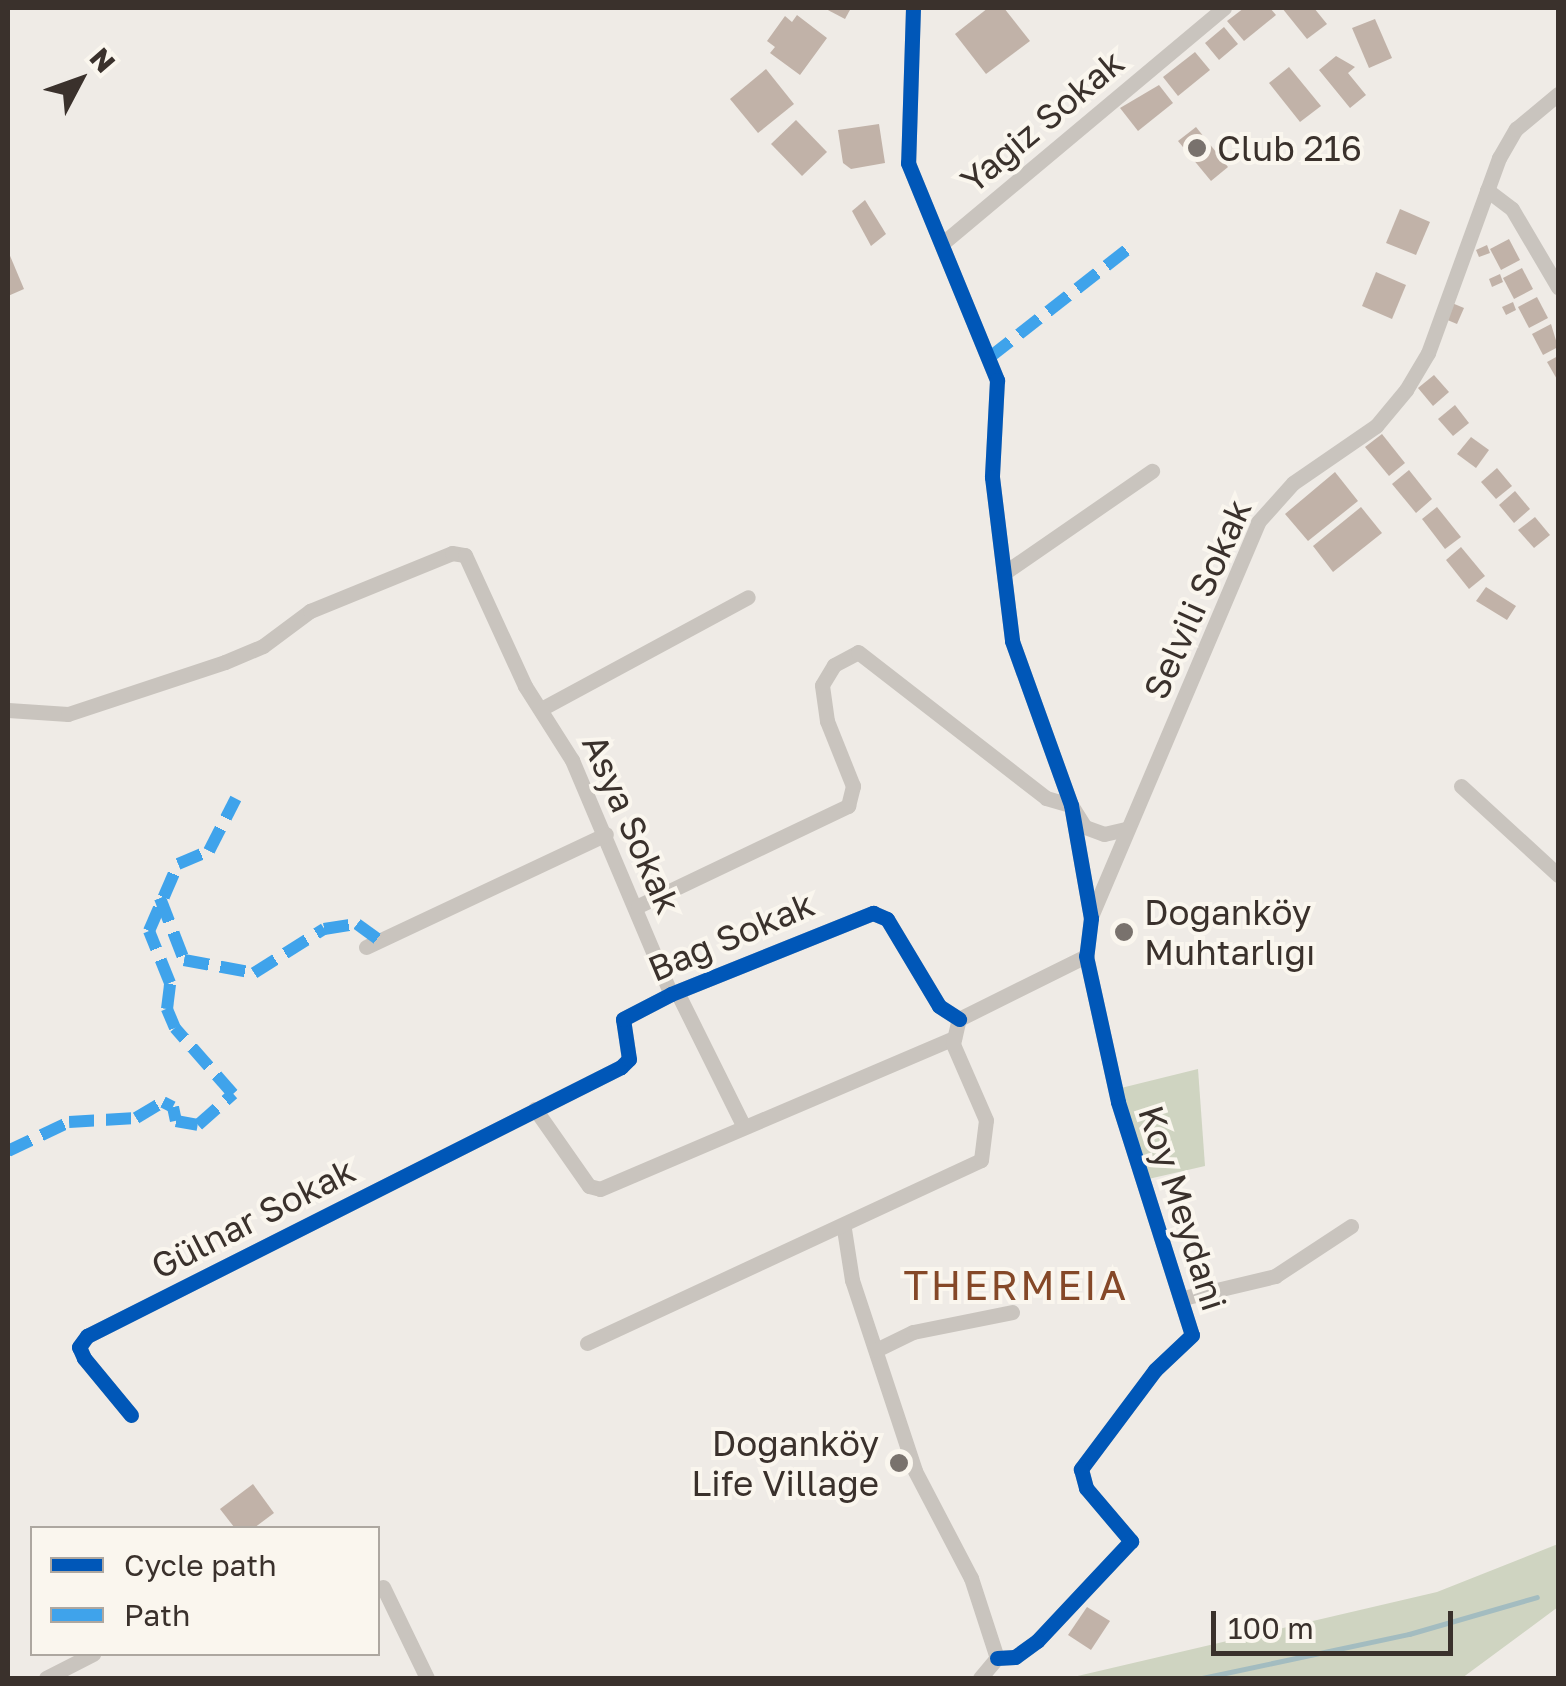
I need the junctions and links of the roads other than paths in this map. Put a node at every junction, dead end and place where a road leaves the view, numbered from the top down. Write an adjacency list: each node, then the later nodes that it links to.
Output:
1 (913, 8): 5 (street)
2 (1224, 8): 5 (street, Yağiz Sokak)
3 (1558, 94): 4 (street, Selvili Sokak)
4 (1487, 190): 6 (street); 14 (street, Selvili Sokak)
5 (944, 242): 8 (street)
6 (1558, 287)
7 (1152, 471): 8 (street)
8 (1004, 574): 13 (street)
9 (748, 597): 10 (street)
10 (541, 708): 11 (street, Asya Sokak); 15 (street, Asya Sokak)
11 (8, 710)
12 (1461, 786): 16 (street)
13 (1071, 805): 14 (street); 17 (street); 18 (street)
14 (1126, 829): 18 (street, Selvili Sokak)
15 (606, 834): 17 (street, Asya Sokak); 19 (street)
16 (1558, 876)
17 (638, 906): 21 (street, Asya Sokak)
18 (1091, 918): 20 (street, Koy Meydani)
19 (366, 947)
20 (1086, 956): 22 (street); 28 (street, Koy Meydani)
21 (674, 993): 22 (street, Bağ Sokak); 24 (street, Bağ Sokak); 25 (street, Asya Sokak)
22 (959, 1020): 23 (street)
23 (954, 1038): 25 (street); 27 (street)
24 (535, 1109): 25 (street); 32 (street, Gülnar Sokak)
25 (743, 1124)
26 (1351, 1226): 28 (street)
27 (844, 1230): 30 (street); 31 (street)
28 (1183, 1298): 35 (street, Koy Meydani)
29 (1012, 1312): 31 (street)
30 (587, 1343)
31 (876, 1350): 35 (street)
32 (131, 1415)
33 (383, 1588): 37 (street)
34 (88, 1656): 36 (street)
35 (997, 1658): 38 (street)
36 (46, 1678)
37 (427, 1678)
38 (980, 1678)

